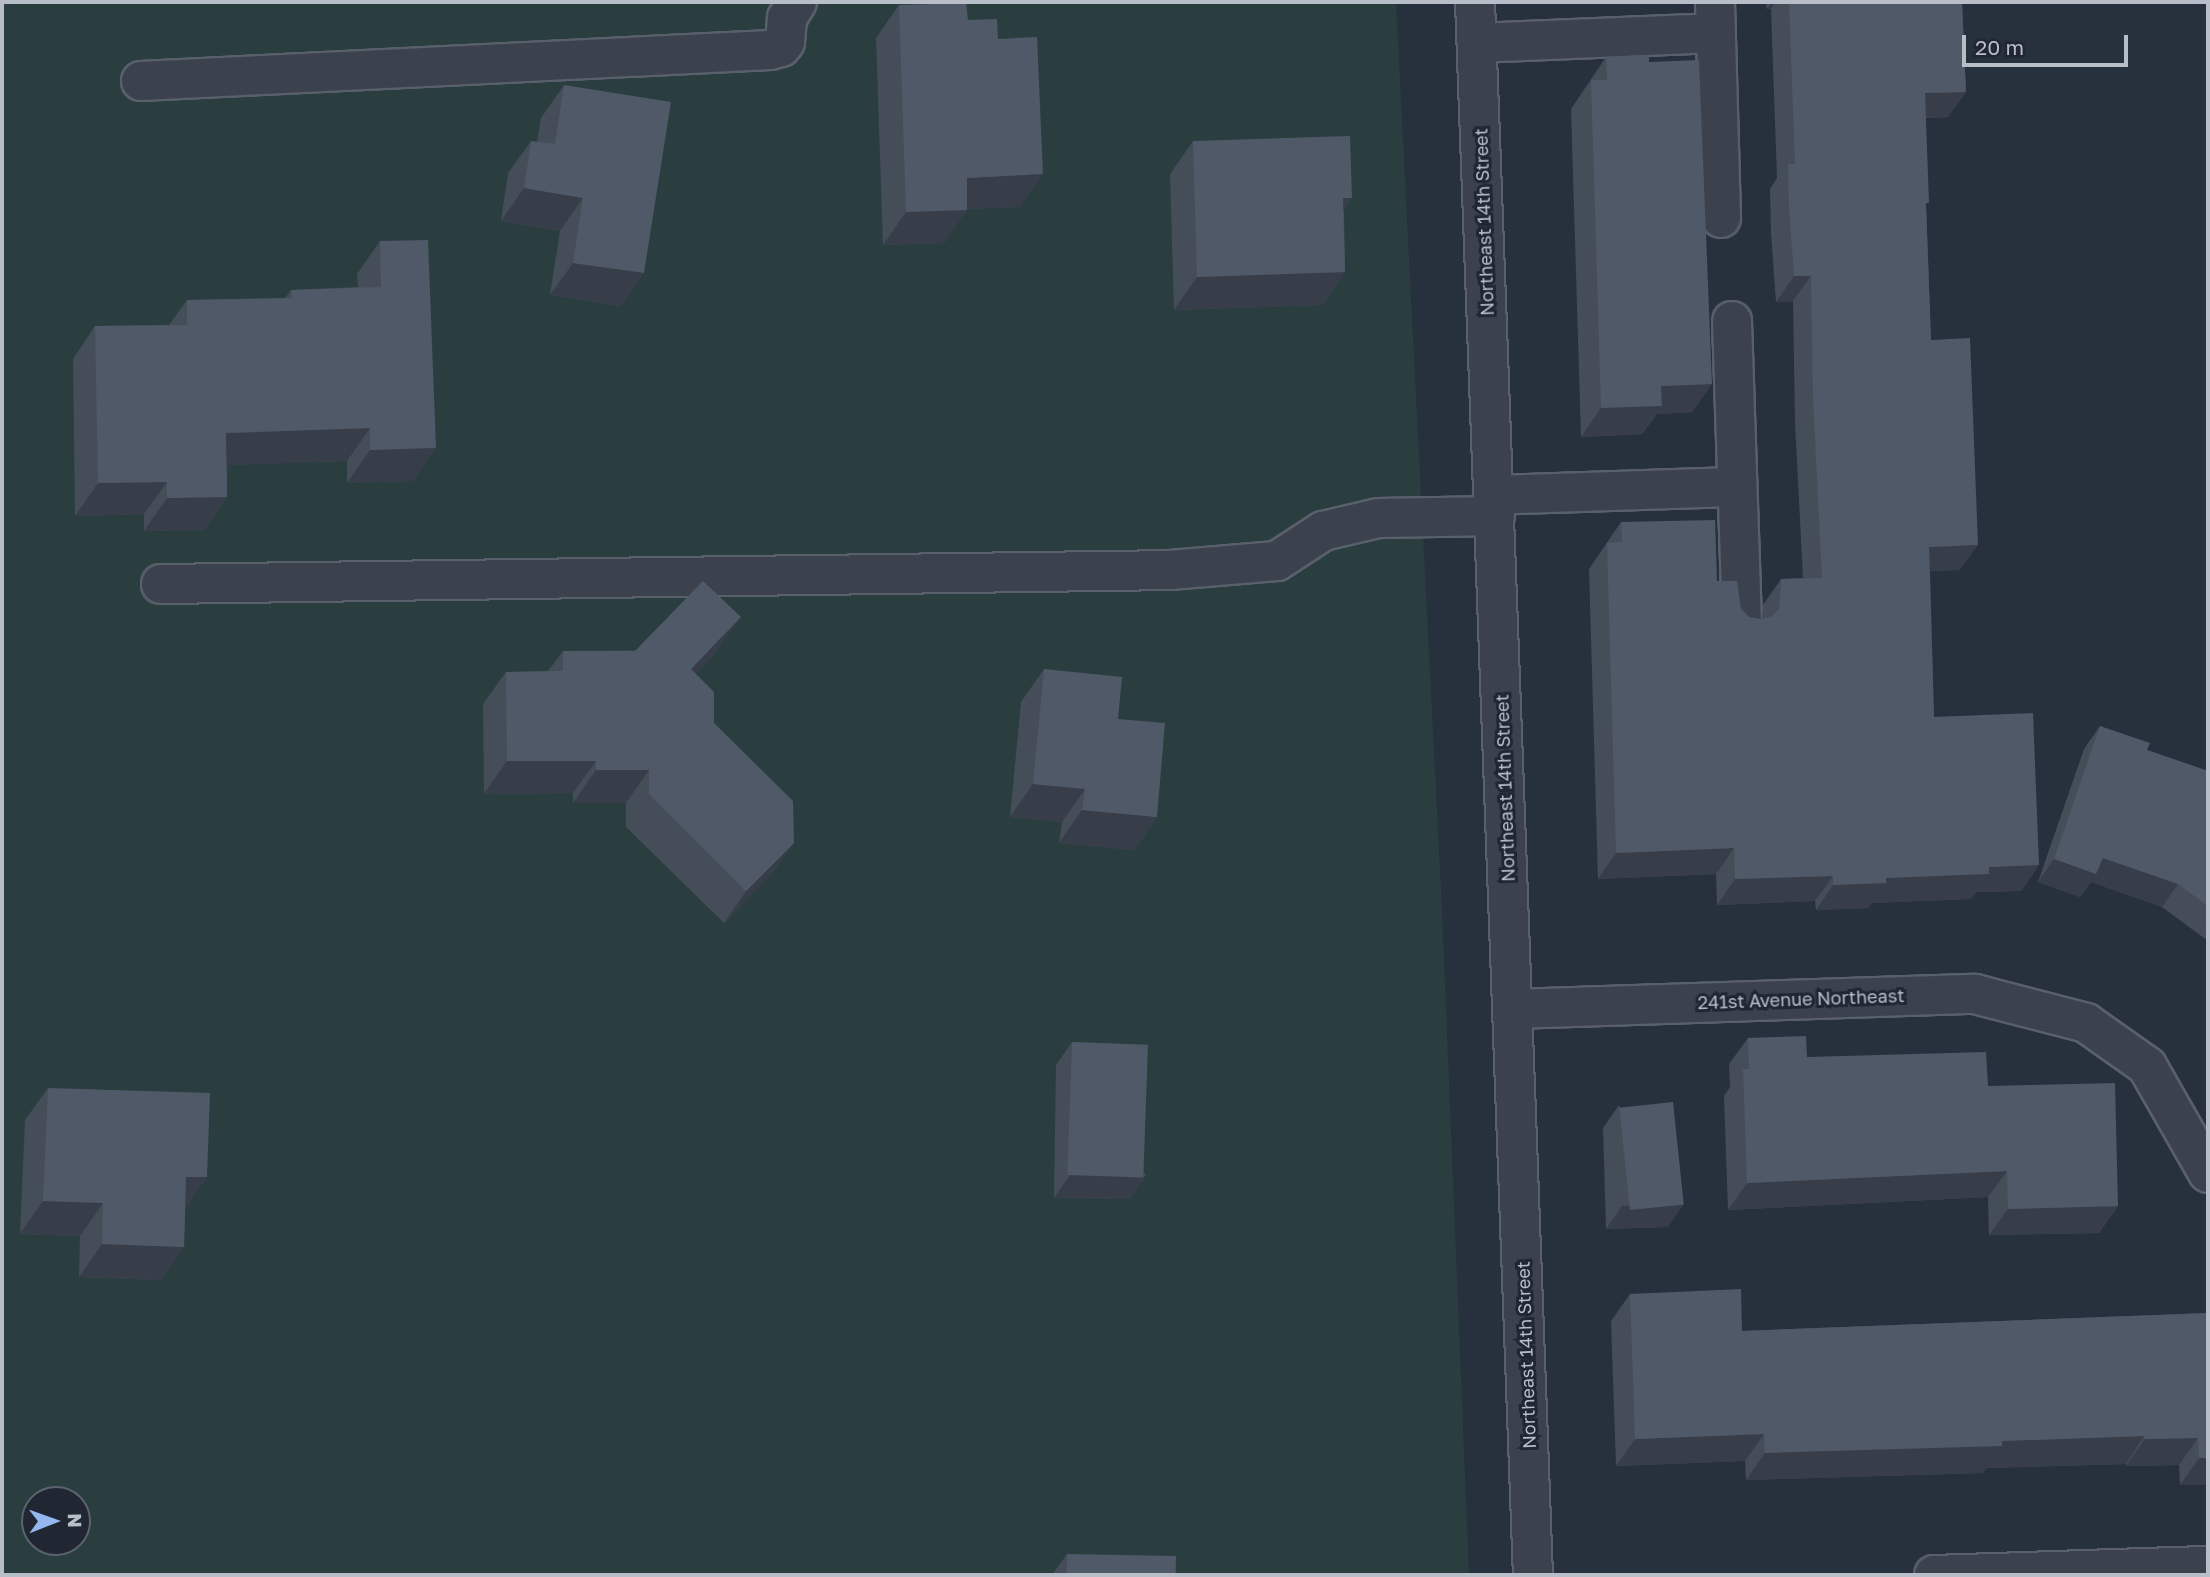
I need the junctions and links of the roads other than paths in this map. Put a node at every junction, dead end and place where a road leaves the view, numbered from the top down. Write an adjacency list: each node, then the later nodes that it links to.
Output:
1 (797, 2): 5 (street)
2 (1475, 2): 4 (street, Northeast 14th Street)
3 (1716, 17): 4 (street); 6 (street)
4 (1477, 43): 9 (street, Northeast 14th Street)
5 (141, 81)
6 (1721, 218)
7 (1732, 321): 8 (street)
8 (1737, 487): 9 (street); 11 (street)
9 (1494, 505): 10 (street); 12 (street, Northeast 14th Street)
10 (161, 584)
11 (1742, 623)
12 (1513, 1009): 13 (street, 241st Avenue Northeast); 15 (street, Northeast 14th Street)
13 (2208, 1173)
14 (2208, 1566): 16 (street)
15 (1533, 1575)
16 (1934, 1575)

